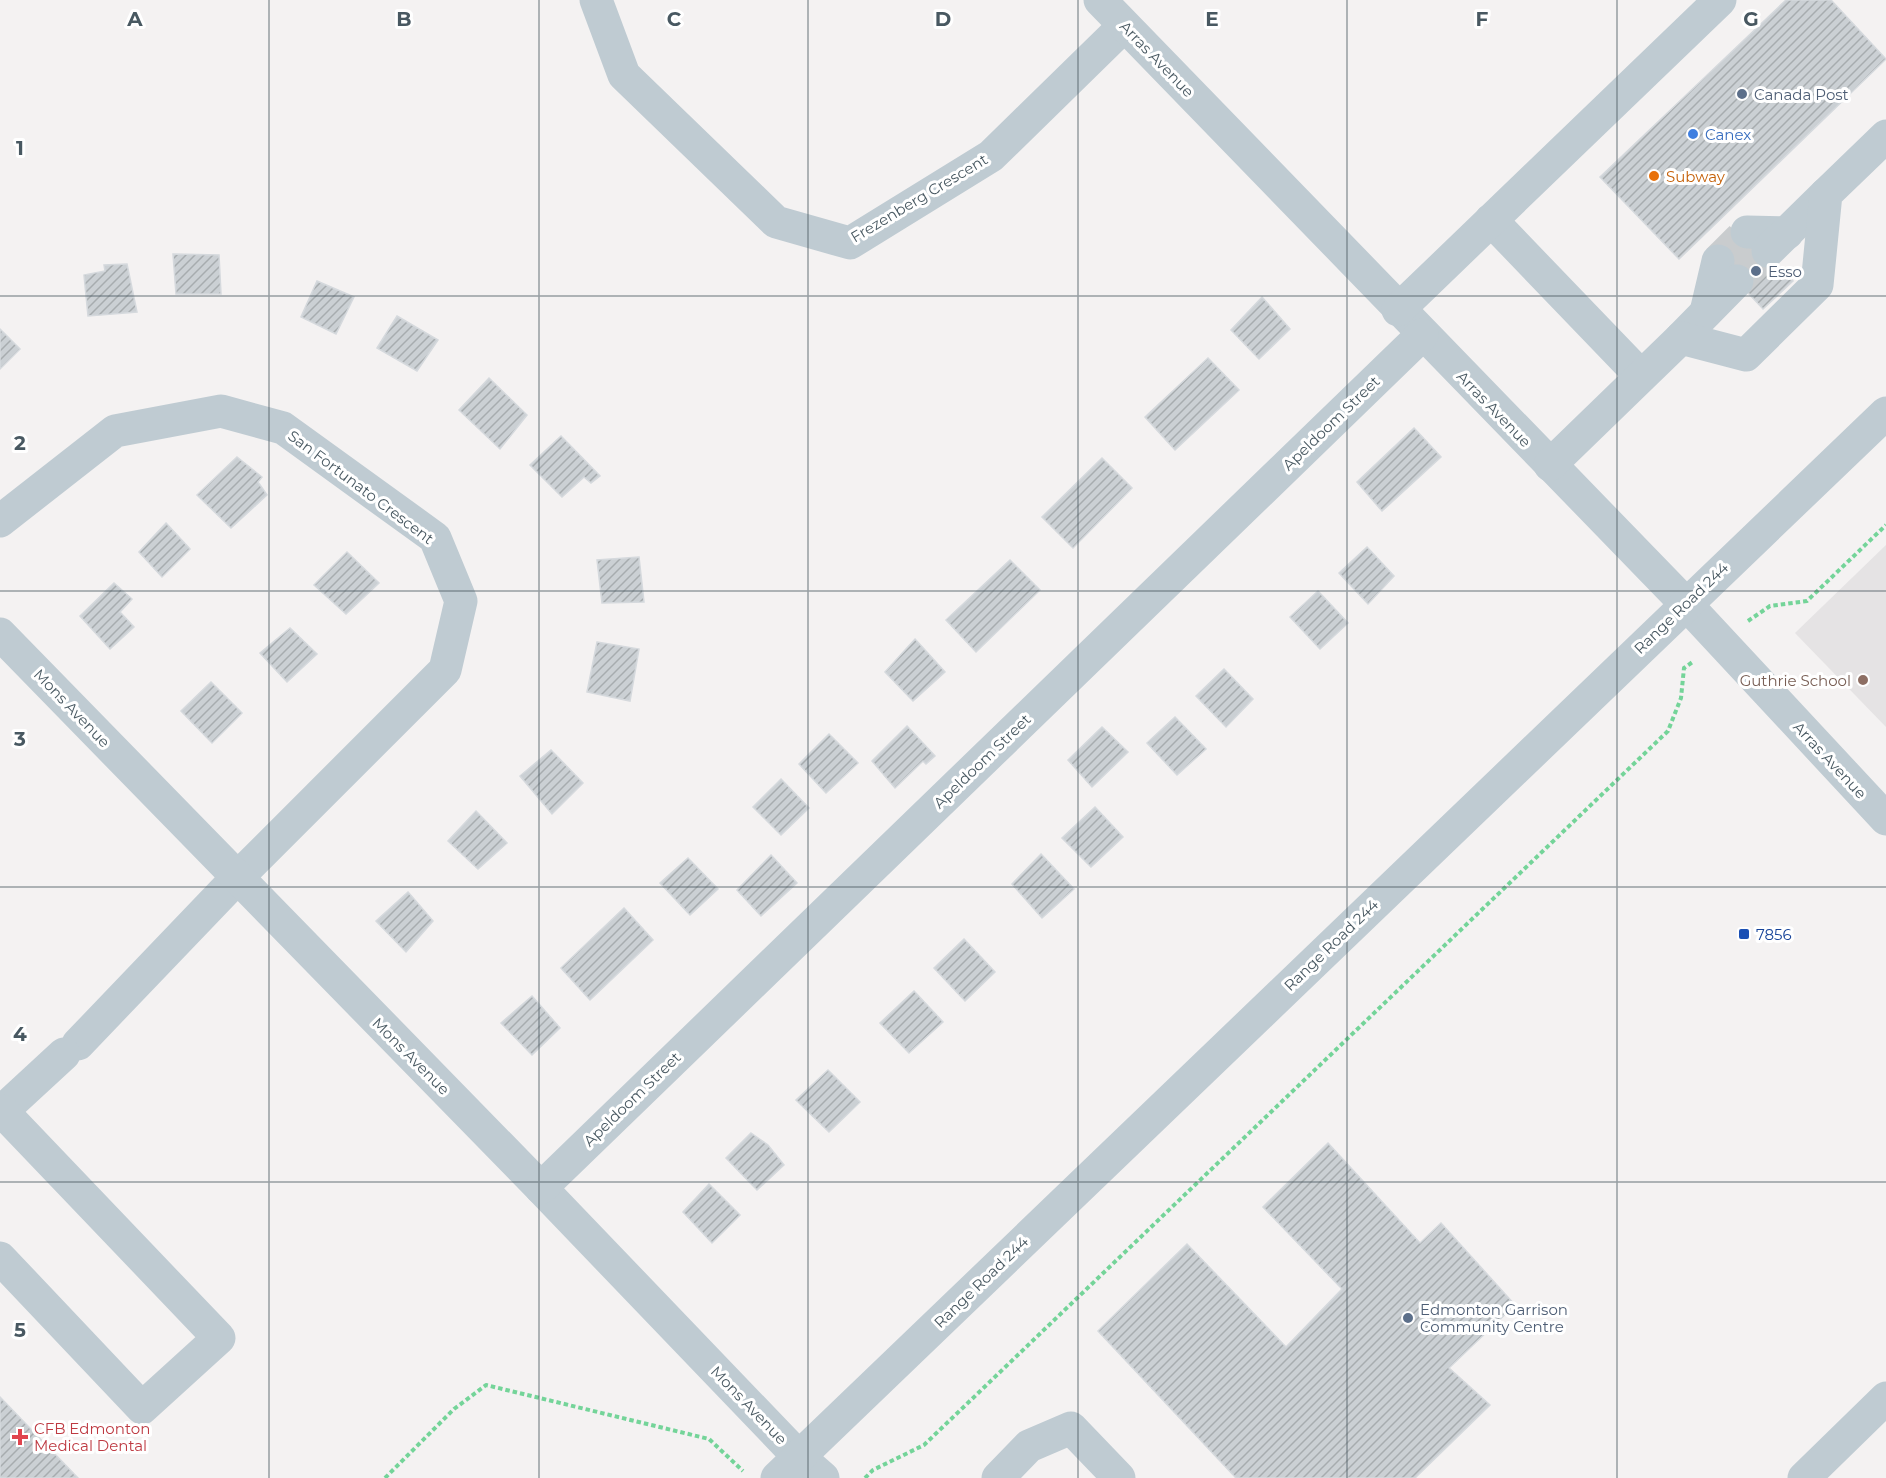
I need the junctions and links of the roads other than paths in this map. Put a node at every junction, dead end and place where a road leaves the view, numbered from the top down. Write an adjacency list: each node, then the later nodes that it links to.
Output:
1 (596, 0): 4 (street, Frezenberg Crescent)
2 (1100, 0): 4 (street, Arras Avenue)
3 (1720, 0): 7 (street)
4 (1124, 26): 10 (street, Arras Avenue)
5 (1886, 136): 6 (street)
6 (1826, 194): 8 (street); 12 (street)
7 (1491, 220): 10 (street); 13 (street)
8 (1767, 239)
9 (1727, 271): 12 (street)
10 (1398, 310): 11 (street, Arras Avenue)
11 (1422, 335): 15 (street, Arras Avenue); 22 (street, Apeldoom Street)
12 (1681, 338): 13 (street)
13 (1641, 376): 15 (street)
14 (1886, 413): 17 (street, Range Road 244)
15 (1550, 465): 17 (street, Arras Avenue)
16 (0, 521): 20 (street, San Fortunato Crescent)
17 (1686, 604): 19 (street, Arras Avenue); 25 (street, Range Road 244)
18 (0, 634): 20 (street, Mons Avenue)
19 (1886, 819)
20 (236, 879): 21 (street, San Fortunato Crescent); 22 (street, Mons Avenue)
21 (1, 1112): 23 (street)
22 (541, 1188): 25 (street, Mons Avenue)
23 (0, 1258)
24 (1886, 1398): 28 (street)
25 (800, 1471)
26 (998, 1478): 27 (street)
27 (1119, 1478)
28 (1804, 1478)

